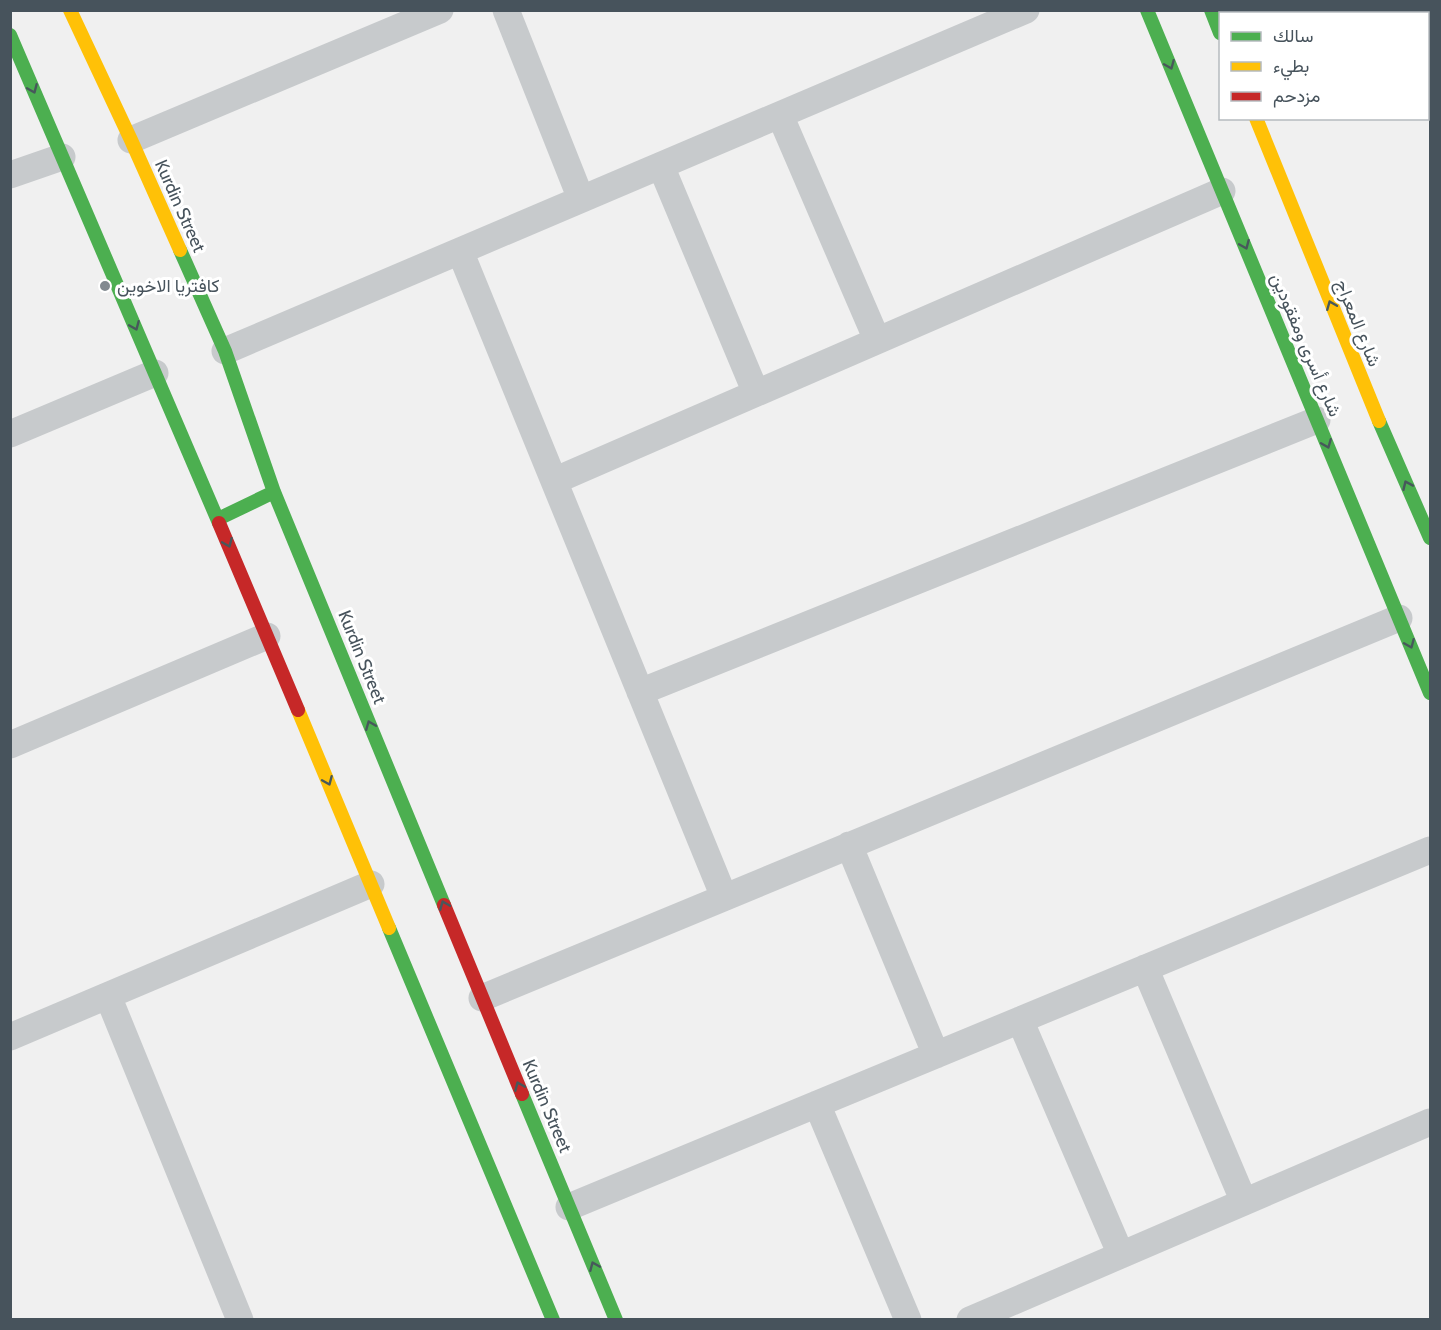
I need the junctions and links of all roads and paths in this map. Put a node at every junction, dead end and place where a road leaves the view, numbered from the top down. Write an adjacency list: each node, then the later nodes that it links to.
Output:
1 (70, 10): 11 (main road, Kurdin Street)
2 (440, 10): 11 (street)
3 (506, 10): 16 (street)
4 (1026, 10): 9 (street)
5 (1147, 10): 15 (main road, شارع أسرى ومفقودين, one-way to 15)
6 (1211, 10): 7 (main road)
7 (1219, 28)
8 (10, 35): 12 (main road, one-way to 12)
9 (780, 115): 13 (street); 18 (street)
10 (1257, 120): 27 (main road, شارع المعراج, one-way to 10)
11 (131, 140): 19 (main road, Kurdin Street)
12 (62, 157): 14 (street); 20 (main road, one-way to 20)
13 (661, 166): 16 (street); 21 (street)
14 (10, 175)
15 (1222, 191): 18 (street); 22 (main road, شارع أسرى ومفقودين, one-way to 22)
16 (581, 200): 17 (street)
17 (460, 251): 19 (street); 24 (street)
18 (877, 340): 21 (street)
19 (225, 351): 25 (main road, Kurdin Street)
20 (155, 373): 23 (street); 26 (main road)
21 (756, 393): 24 (street)
22 (1317, 420): 28 (main road, شارع أسرى ومفقودين, one-way to 28); 30 (street)
23 (10, 434)
24 (554, 481): 30 (street)
25 (274, 492): 26 (main road); 39 (main road, Kurdin Street, one-way to 25)
26 (218, 519): 29 (main road, one-way to 29)
27 (1431, 538)
28 (1399, 618): 31 (main road, شارع أسرى ومفقودين, one-way to 31); 33 (street)
29 (267, 636): 32 (street); 35 (main road, one-way to 35)
30 (640, 692): 36 (street)
31 (1431, 693)
32 (10, 745)
33 (849, 845): 36 (street); 42 (street)
34 (1431, 850): 37 (street)
35 (371, 884): 38 (street); 49 (main road)
36 (724, 897): 39 (street)
37 (1145, 968): 40 (street); 45 (street)
38 (108, 996): 41 (street); 48 (street)
39 (482, 998): 46 (main road, Kurdin Street, one-way to 39)
40 (1020, 1020): 42 (street); 47 (street)
41 (10, 1037)
42 (936, 1055): 43 (street)
43 (817, 1104): 46 (street); 51 (street)
44 (1431, 1122): 45 (street)
45 (1244, 1202): 47 (street)
46 (569, 1207): 50 (main road, Kurdin Street, one-way to 46)
47 (1120, 1255): 52 (street)
48 (240, 1320)
49 (553, 1320)
50 (616, 1320)
51 (908, 1320)
52 (970, 1320)

